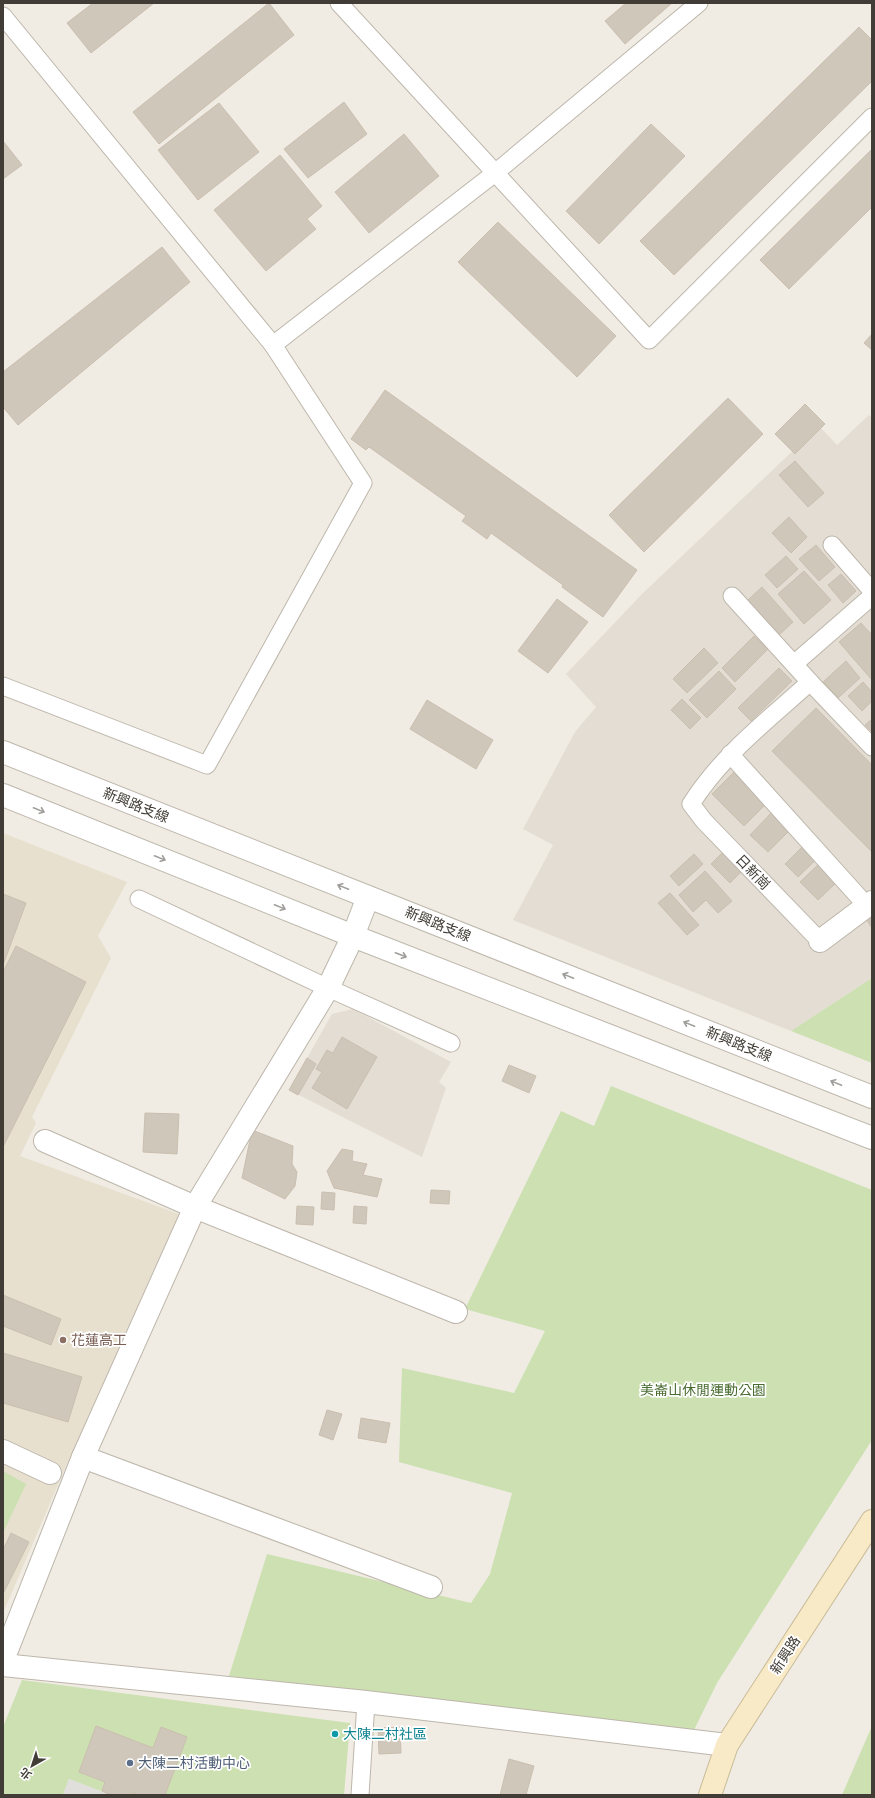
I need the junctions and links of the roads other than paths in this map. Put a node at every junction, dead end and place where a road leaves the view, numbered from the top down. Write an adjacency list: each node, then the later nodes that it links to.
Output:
1 (339, 3): 5 (lane)
2 (700, 3): 5 (lane)
3 (3, 16): 6 (lane)
4 (872, 117): 5 (lane)
5 (495, 174): 6 (lane)
6 (273, 345): 13 (lane)
7 (832, 545): 8 (lane)
8 (872, 591)
9 (732, 596): 11 (lane)
10 (872, 596): 11 (lane)
11 (794, 664): 12 (lane)
12 (810, 682): 14 (lane); 16 (lane, 日新崗)
13 (3, 686)
14 (872, 747)
15 (3, 752): 18 (street, 新興路支線, one-way to 15)
16 (730, 754): 20 (lane, 日新崗); 22 (lane, 日新崗)
17 (3, 796): 21 (street, one-way to 21)
18 (368, 897): 21 (street); 25 (street, 新興路支線, one-way to 18)
19 (139, 899): 23 (lane)
20 (870, 904): 22 (street, 日新崗)
21 (353, 936): 23 (street); 26 (street, one-way to 26)
22 (820, 941)
23 (328, 988): 24 (lane); 28 (street)
24 (452, 1043)
25 (872, 1097)
26 (872, 1138)
27 (45, 1141): 28 (street)
28 (195, 1207): 29 (street); 31 (street)
29 (456, 1312)
30 (3, 1451): 32 (street)
31 (83, 1457): 34 (street); 35 (street)
32 (50, 1473)
33 (872, 1521): 38 (street, 新興路)
34 (432, 1587)
35 (3, 1660)
36 (3, 1665): 37 (street)
37 (366, 1702): 38 (street); 39 (lane)
38 (727, 1745): 40 (street, 新興路)
39 (360, 1795)
40 (710, 1795)

